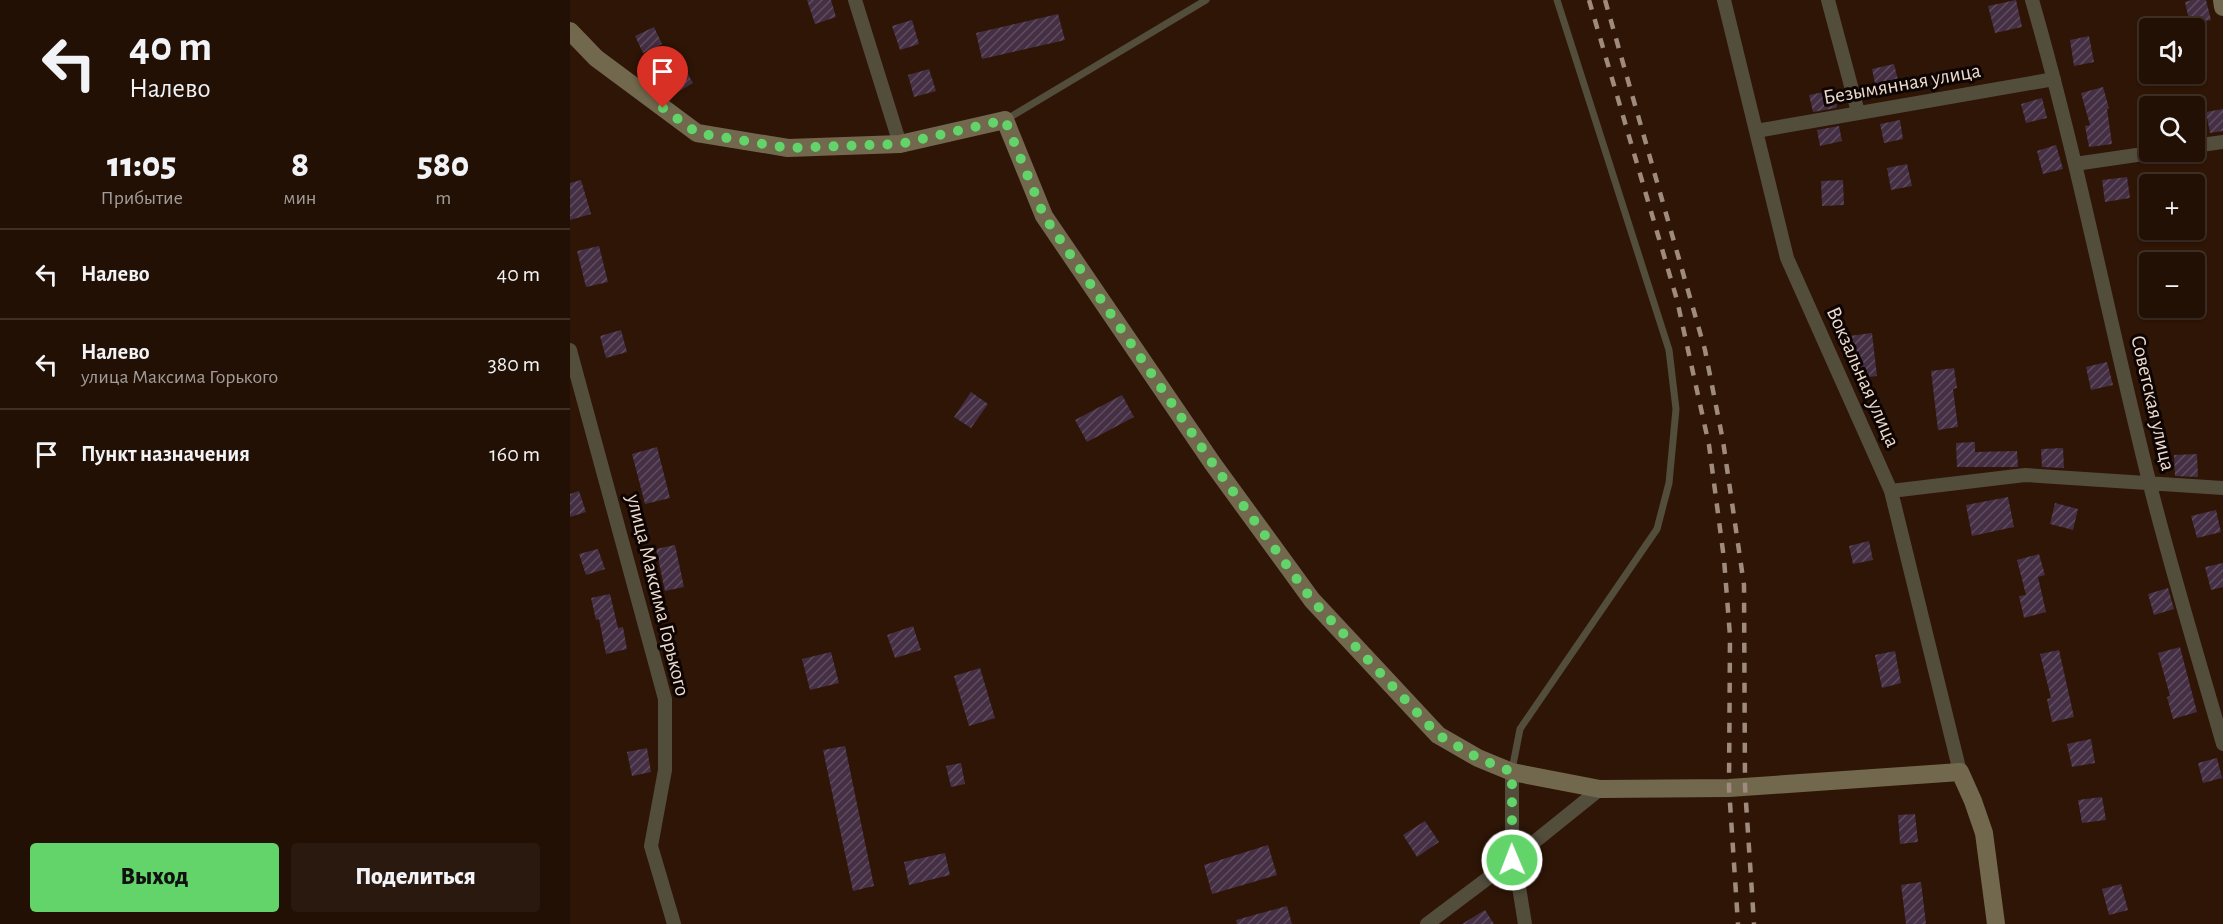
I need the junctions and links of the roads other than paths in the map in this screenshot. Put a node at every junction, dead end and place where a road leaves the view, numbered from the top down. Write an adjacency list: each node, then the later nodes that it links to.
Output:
1 (855, 0): 15 (street)
2 (1206, 0): 12 (lane)
3 (1557, 0): 25 (lane)
4 (1724, 0): 13 (street, Вокзальная улица)
5 (1828, 0): 11 (street)
6 (2032, 0): 10 (street, Советская улица)
7 (2222, 0): 8 (street)
8 (2223, 7)
9 (570, 31): 15 (street)
10 (2054, 79): 11 (street, Безымянная улица); 18 (street, Советская улица)
11 (1858, 112): 13 (street, Безымянная улица)
12 (1005, 120): 15 (street); 25 (street)
13 (1756, 131): 23 (street, Вокзальная улица)
14 (2223, 142): 16 (street)
15 (900, 144)
16 (2205, 144)
17 (2139, 155): 18 (street)
18 (2075, 164): 21 (street, Советская улица)
19 (570, 350): 20 (street, улица Максима Горького)
20 (574, 382): 29 (street, улица Максима Горького)
21 (2149, 482): 22 (street); 23 (street); 24 (street, Советская улица)
22 (2223, 488)
23 (1891, 491): 26 (street, Вокзальная улица)
24 (2223, 744)
25 (1512, 772): 27 (street); 28 (street)
26 (1960, 772): 27 (street); 32 (street)
27 (1600, 789): 28 (street)
28 (1512, 860): 30 (street); 31 (street)
29 (674, 924)
30 (1427, 924)
31 (1525, 924)
32 (1996, 924)

